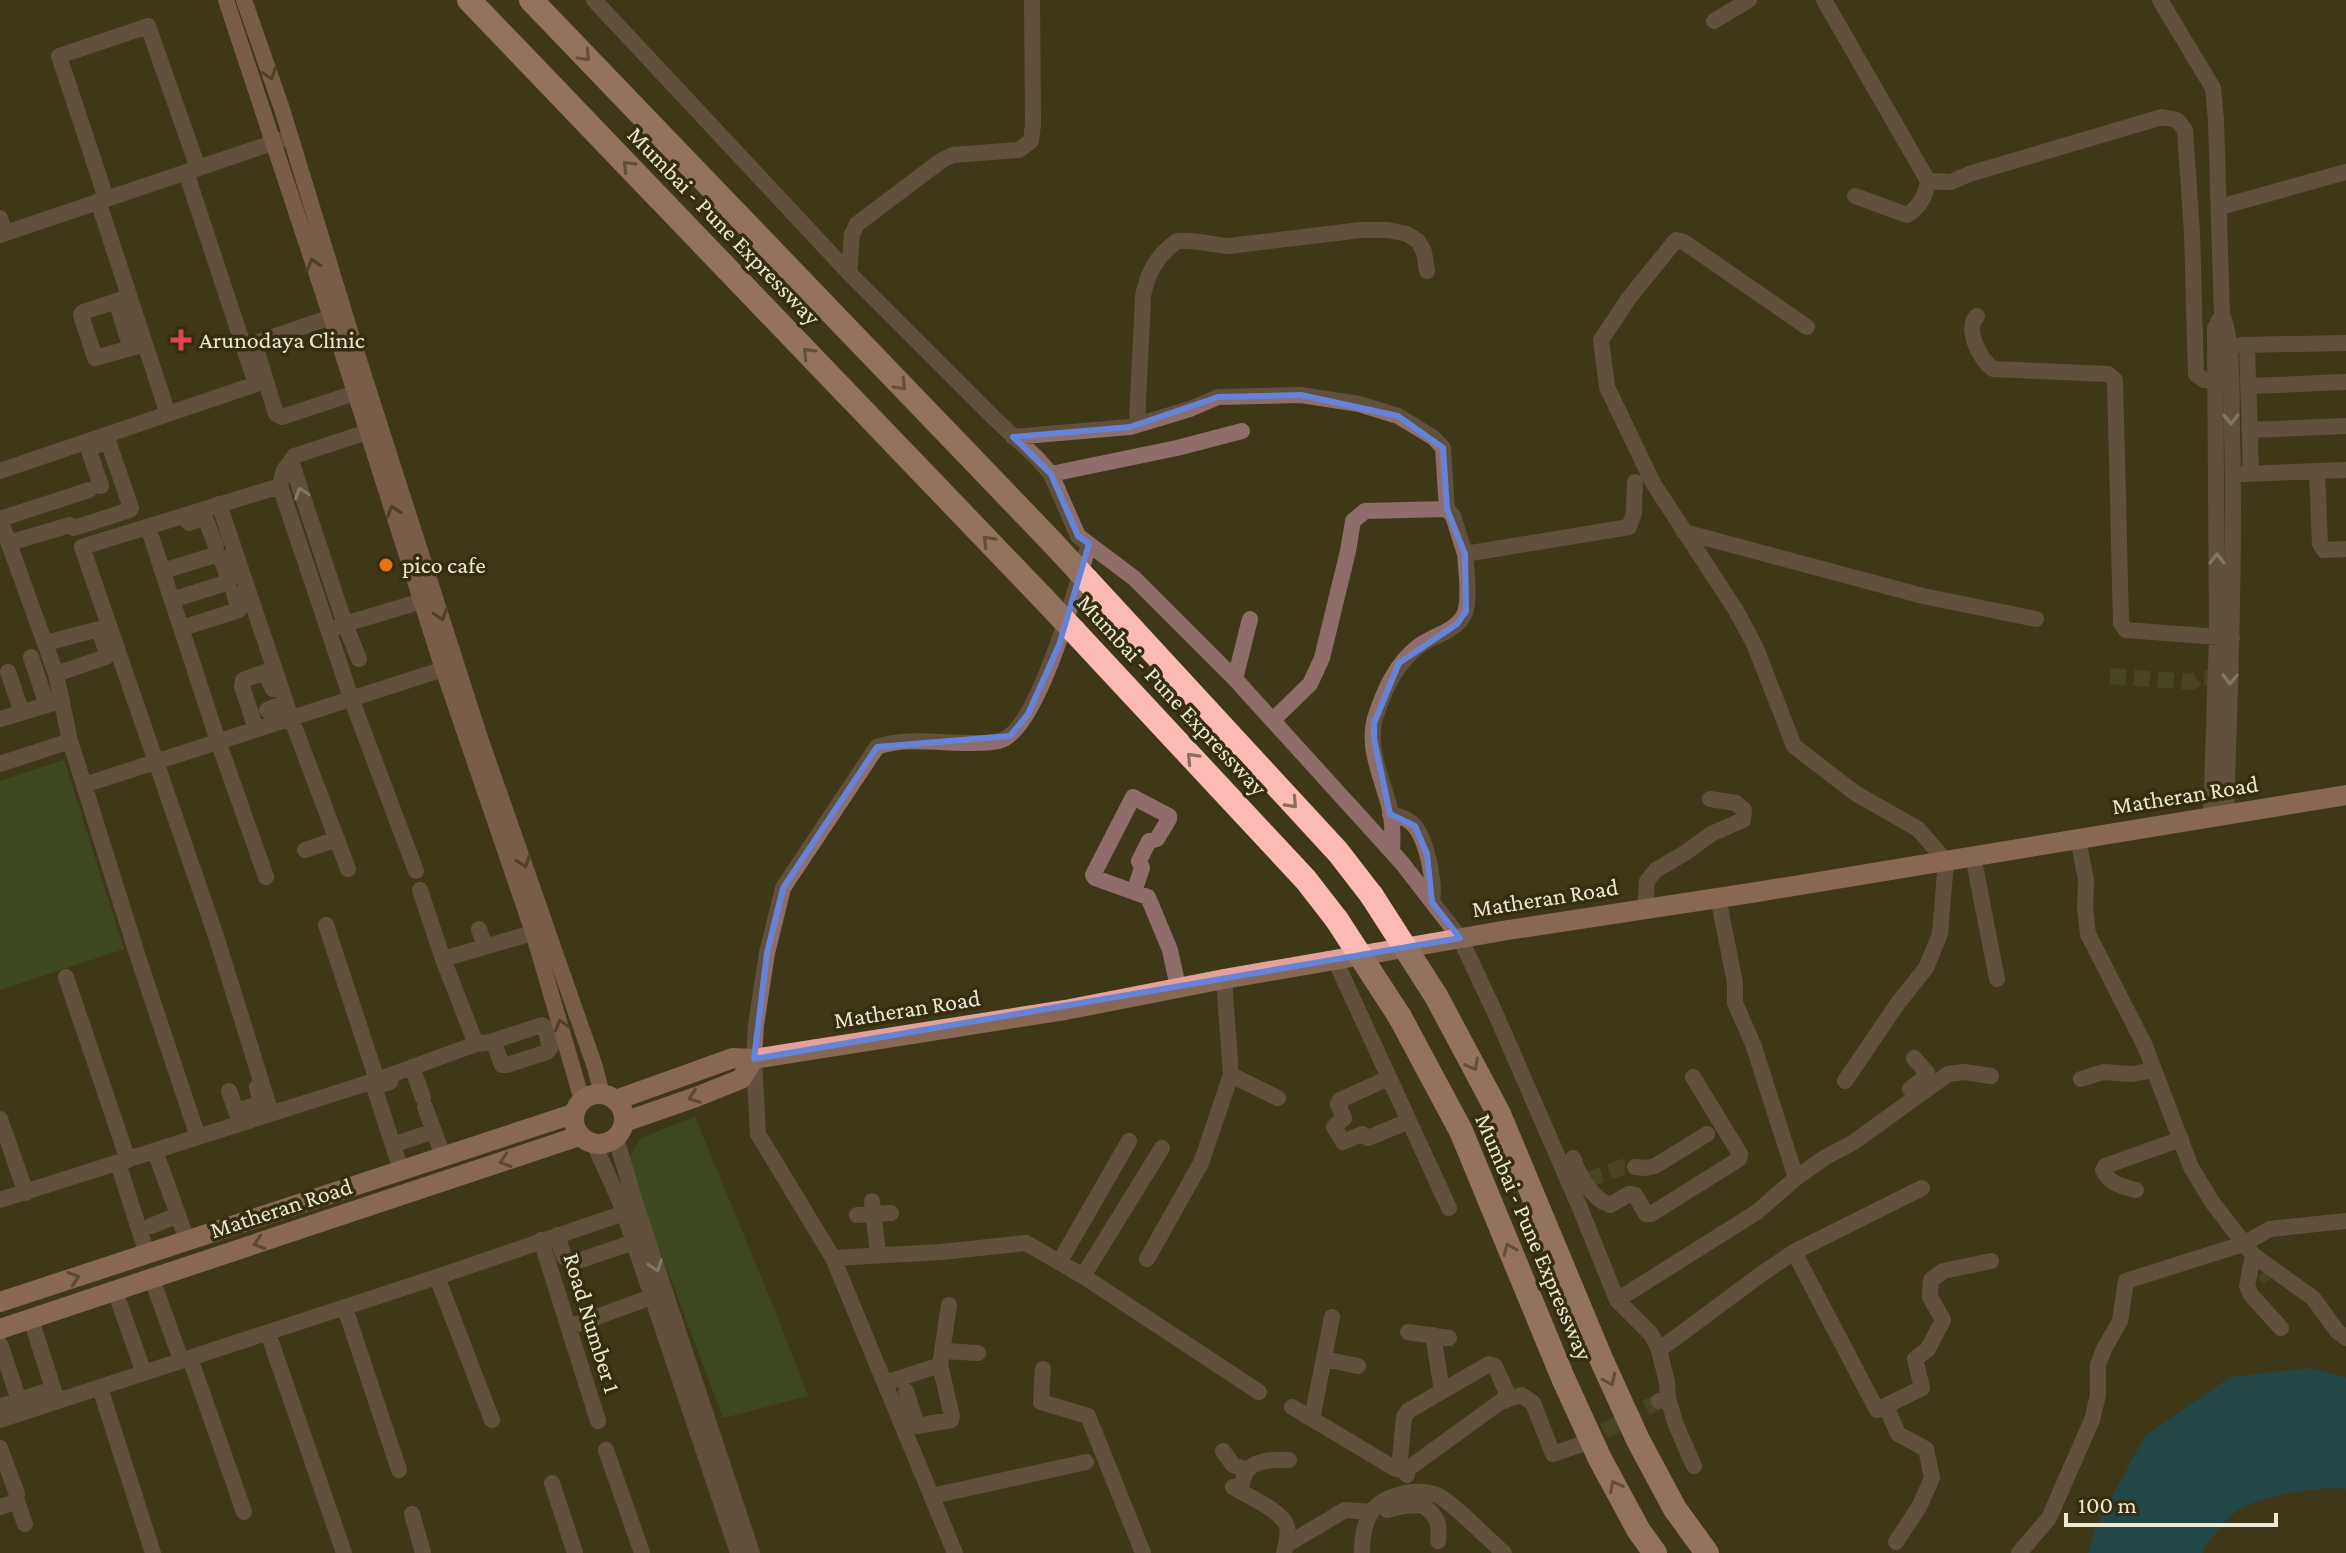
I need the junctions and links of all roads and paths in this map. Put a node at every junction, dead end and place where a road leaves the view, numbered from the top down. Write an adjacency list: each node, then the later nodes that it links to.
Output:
1 (226, 0): 12 (main road)
2 (244, 0): 11 (main road, one-way to 11)
3 (469, 0): 259 (highway, Mumbai - Pune Expressway, one-way to 3, bridge)
4 (531, 0): 260 (highway, Mumbai - Pune Expressway, one-way to 260, bridge)
5 (594, 0): 21 (street)
6 (1032, 0): 21 (street)
7 (1749, 0): 10 (street)
8 (1824, 0): 15 (street)
9 (2160, 0): 18 (street)
10 (1714, 21)
11 (291, 137): 12 (street); 79 (main road, one-way to 79)
12 (274, 143): 13 (street); 24 (main road, one-way to 12)
13 (192, 170): 17 (street); 17 (street); 35 (street)
14 (2346, 172): 18 (street)
15 (1928, 181): 16 (street); 30 (street)
16 (1855, 196)
17 (102, 199): 19 (street); 22 (street)
18 (2220, 207): 29 (street)
19 (2, 229)
20 (1427, 271): 36 (street)
21 (849, 273): 41 (street)
22 (123, 299): 28 (street); 28 (street)
23 (1977, 316): 75 (street)
24 (331, 317): 34 (main road); 34 (street)
25 (1807, 327): 60 (street)
26 (2346, 343): 27 (street)
27 (2247, 345): 29 (street); 33 (street)
28 (138, 346): 35 (street)
29 (2224, 350): 30 (street); 31 (street)
30 (2195, 354): 31 (street)
31 (2223, 380): 49 (street, one-way to 49); 75 (street, one-way to 31)
32 (2346, 382): 33 (street)
33 (2249, 386): 38 (street)
34 (355, 393): 40 (main road)
35 (168, 414): 42 (street)
36 (1137, 424): 41 (street); 54 (street)
37 (2346, 426): 38 (street)
38 (2250, 430): 48 (street)
39 (1242, 431): 47 (street)
40 (367, 432): 43 (street); 68 (main road, one-way to 40)
41 (1013, 437): 47 (street)
42 (107, 438): 45 (street); 52 (street); 57 (street)
43 (291, 461): 51 (street); 71 (street, one-way to 43)
44 (2346, 470): 46 (street)
45 (0, 471)
46 (2317, 471): 48 (street); 63 (street)
47 (1051, 474): 62 (street)
48 (2251, 474): 49 (street)
49 (2233, 475): 75 (street)
50 (1635, 482): 64 (street)
51 (280, 486): 53 (street); 73 (street)
52 (62, 500): 55 (street); 57 (street)
53 (219, 504): 56 (street); 58 (street)
54 (1447, 509): 64 (street); 87 (street)
55 (4, 518): 61 (street)
56 (180, 521): 58 (street); 59 (street); 65 (street)
57 (70, 525): 61 (street)
58 (227, 526): 66 (street)
59 (148, 527): 65 (street); 74 (street)
60 (1684, 532): 70 (street); 103 (street)
61 (14, 542): 76 (street)
62 (1089, 544): 81 (street); 124 (street)
63 (2346, 549)
64 (1465, 554): 96 (street)
65 (166, 570): 66 (street); 67 (street); 72 (street)
66 (235, 584): 67 (street); 72 (street); 85 (street)
67 (178, 598): 72 (street)
68 (422, 601): 71 (street); 79 (main road)
69 (1250, 619): 81 (street)
70 (2036, 619)
71 (345, 624): 73 (street); 78 (street)
72 (184, 628): 90 (street)
73 (328, 630): 82 (street)
74 (107, 637): 76 (street); 80 (street); 91 (street)
75 (2224, 637): 97 (street, one-way to 97); 97 (street)
76 (49, 645): 77 (street); 80 (street)
77 (31, 657): 83 (street); 84 (street)
78 (359, 659)
79 (450, 667): 82 (street); 114 (main road)
80 (59, 673): 83 (street)
81 (1235, 679): 87 (street)
82 (351, 698): 85 (street); 105 (street)
83 (54, 703): 84 (street); 89 (street)
84 (22, 713): 86 (street)
85 (279, 714): 88 (street); 88 (street); 98 (street)
86 (0, 719)
87 (1273, 720): 101 (street)
88 (256, 729): 90 (street)
89 (70, 741): 92 (street); 93 (street)
90 (218, 741): 91 (street); 106 (street)
91 (157, 761): 93 (street); 140 (street)
92 (0, 764)
93 (84, 785): 148 (street)
94 (2346, 795): 97 (main road, Matheran Road)
95 (1710, 799): 111 (street)
96 (1390, 814): 101 (street); 110 (street)
97 (2218, 815): 99 (main road, Matheran Road)
98 (337, 839): 100 (street); 104 (street)
99 (2078, 839): 102 (main road, Matheran Road); 126 (street)
100 (305, 850)
101 (1392, 851): 110 (street)
102 (1973, 856): 103 (main road, Matheran Road); 121 (street)
103 (1946, 861): 109 (main road, Matheran Road); 132 (street)
104 (348, 869)
105 (416, 871)
106 (266, 877)
107 (420, 890): 117 (street)
108 (1134, 892): 108 (street); 122 (street)
109 (1718, 897): 111 (main road, Matheran Road); 160 (street)
110 (1432, 902): 115 (street)
111 (1645, 909): 115 (main road, Matheran Road)
112 (326, 925): 131 (street)
113 (479, 929): 116 (street)
114 (540, 930): 116 (street); 138 (main road)
115 (1460, 938): 118 (main road, Matheran Road); 161 (street)
116 (485, 947): 117 (street)
117 (443, 959): 125 (street)
118 (1335, 960): 120 (main road, Matheran Road); 129 (street)
119 (66, 977): 157 (street)
120 (1224, 979): 122 (main road, Matheran Road); 134 (street)
121 (1997, 979)
122 (1178, 987): 124 (main road, Matheran Road)
123 (1914, 1058): 135 (street)
124 (754, 1059): 138 (main road, Matheran Road); 145 (main road, one-way to 145); 178 (street)
125 (413, 1070): 131 (street); 146 (street); 152 (street)
126 (2154, 1070): 130 (street); 149 (street)
127 (1991, 1076): 135 (street)
128 (1693, 1077): 161 (street)
129 (1389, 1078): 144 (street); 144 (street)
130 (2081, 1079)
131 (377, 1080): 140 (street)
132 (1845, 1081)
133 (255, 1083): 141 (street)
134 (1222, 1086): 137 (street); 180 (street)
135 (1917, 1090): 139 (street)
136 (229, 1091): 141 (street)
137 (1278, 1098)
138 (593, 1102): 145 (main road); 150 (main road); 155 (main road, Matheran Road)
139 (1893, 1108): 142 (street); 160 (street)
140 (271, 1113): 141 (street)
141 (238, 1117): 148 (street)
142 (1875, 1118)
143 (0, 1119): 164 (street)
144 (1409, 1121): 166 (street)
145 (620, 1130): 150 (main road); 187 (street, one-way to 187)
146 (434, 1131): 152 (street); 155 (street)
147 (1707, 1134): 158 (street)
148 (198, 1137): 154 (street)
149 (2181, 1139): 163 (street); 179 (street)
150 (587, 1140): 167 (street); 185 (main road, Matheran Road, one-way to 185)
151 (1129, 1141): 181 (street)
152 (393, 1145): 159 (street)
153 (1162, 1148): 183 (street)
154 (157, 1156): 157 (street); 169 (street)
155 (443, 1156): 159 (main road, Matheran Road)
156 (1573, 1158): 161 (street)
157 (122, 1165): 164 (street); 176 (street)
158 (1635, 1167)
159 (401, 1170): 173 (main road, Matheran Road)
160 (1796, 1178): 188 (street)
161 (1581, 1183): 188 (street)
162 (1922, 1188): 175 (street)
163 (2136, 1190)
164 (26, 1193): 165 (street)
165 (0, 1200)
166 (1449, 1208)
167 (624, 1213): 172 (street); 174 (street)
168 (891, 1213): 177 (street)
169 (178, 1215): 171 (street); 173 (street)
170 (2338, 1223): 179 (street)
171 (151, 1226)
172 (549, 1237): 174 (street); 184 (street); 194 (street, Road Number 1)
173 (187, 1240): 176 (main road, Matheran Road)
174 (634, 1242): 187 (street)
175 (1794, 1252): 201 (street); 217 (street)
176 (147, 1254): 189 (main road, Matheran Road, one-way to 176)
177 (878, 1254): 178 (street); 181 (street)
178 (833, 1258): 210 (street)
179 (2253, 1258): 195 (street); 199 (street); 261 (street)
180 (1147, 1259)
181 (1060, 1261): 183 (street)
182 (1991, 1261): 217 (street)
183 (1083, 1276): 214 (street)
184 (437, 1277): 191 (street); 222 (street)
185 (152, 1279): 186 (main road, Matheran Road); 204 (street)
186 (115, 1291): 193 (main road, Matheran Road); 209 (street)
187 (659, 1294): 194 (street); 224 (street)
188 (1617, 1300): 201 (street)
189 (0, 1302)
190 (949, 1305): 203 (street)
191 (345, 1308): 198 (street); 232 (street)
192 (1332, 1317): 205 (street)
193 (31, 1319): 196 (main road, Matheran Road); 215 (street)
194 (569, 1327): 223 (street, Road Number 1)
195 (2281, 1328)
196 (0, 1329)
197 (1408, 1332): 213 (street)
198 (268, 1333): 204 (street); 248 (street)
199 (2346, 1338)
200 (0, 1344): 218 (street)
201 (1659, 1350): 231 (street)
202 (978, 1353): 203 (street)
203 (942, 1358): 210 (street); 212 (street)
204 (186, 1359): 209 (street); 240 (street)
205 (1324, 1359): 207 (street); 220 (street)
206 (0, 1360): 218 (street)
207 (1358, 1366)
208 (1043, 1369): 255 (street)
209 (144, 1373): 211 (street)
210 (885, 1383): 236 (street)
211 (100, 1388): 215 (street); 247 (street)
212 (906, 1391)
213 (1442, 1391): 216 (street); 234 (street)
214 (1259, 1392)
215 (55, 1395): 218 (street)
216 (1504, 1401): 225 (street); 234 (street)
217 (1886, 1406): 245 (street)
218 (15, 1407): 221 (street)
219 (1292, 1407): 220 (street)
220 (1312, 1419): 234 (street)
221 (0, 1420)
222 (492, 1420)
223 (598, 1421)
224 (706, 1436): 252 (street); 253 (street)
225 (1579, 1445)
226 (606, 1450): 251 (street)
227 (1223, 1451): 233 (street)
228 (1, 1454): 238 (street)
229 (1289, 1460): 233 (street)
230 (1086, 1462): 236 (street)
231 (1694, 1466)
232 (399, 1470)
233 (1247, 1470): 246 (street)
234 (1402, 1470): 237 (street)
235 (552, 1483): 250 (street)
236 (932, 1496): 254 (street)
237 (1419, 1496): 242 (street); 244 (street); 258 (street)
238 (16, 1499): 239 (street); 243 (street)
239 (0, 1507)
240 (244, 1512)
241 (412, 1514): 249 (street)
242 (1376, 1517): 246 (street); 256 (street); 257 (street)
243 (25, 1524)
244 (1438, 1541)
245 (1896, 1542)
246 (1285, 1549)
247 (153, 1553)
248 (344, 1553)
249 (423, 1553)
250 (575, 1553)
251 (642, 1553)
252 (738, 1553)
253 (752, 1553)
254 (955, 1553)
255 (1143, 1553)
256 (1362, 1553)
257 (1371, 1553)
258 (1504, 1553)
259 (1655, 1553)
260 (1707, 1553)
261 (2019, 1553)

